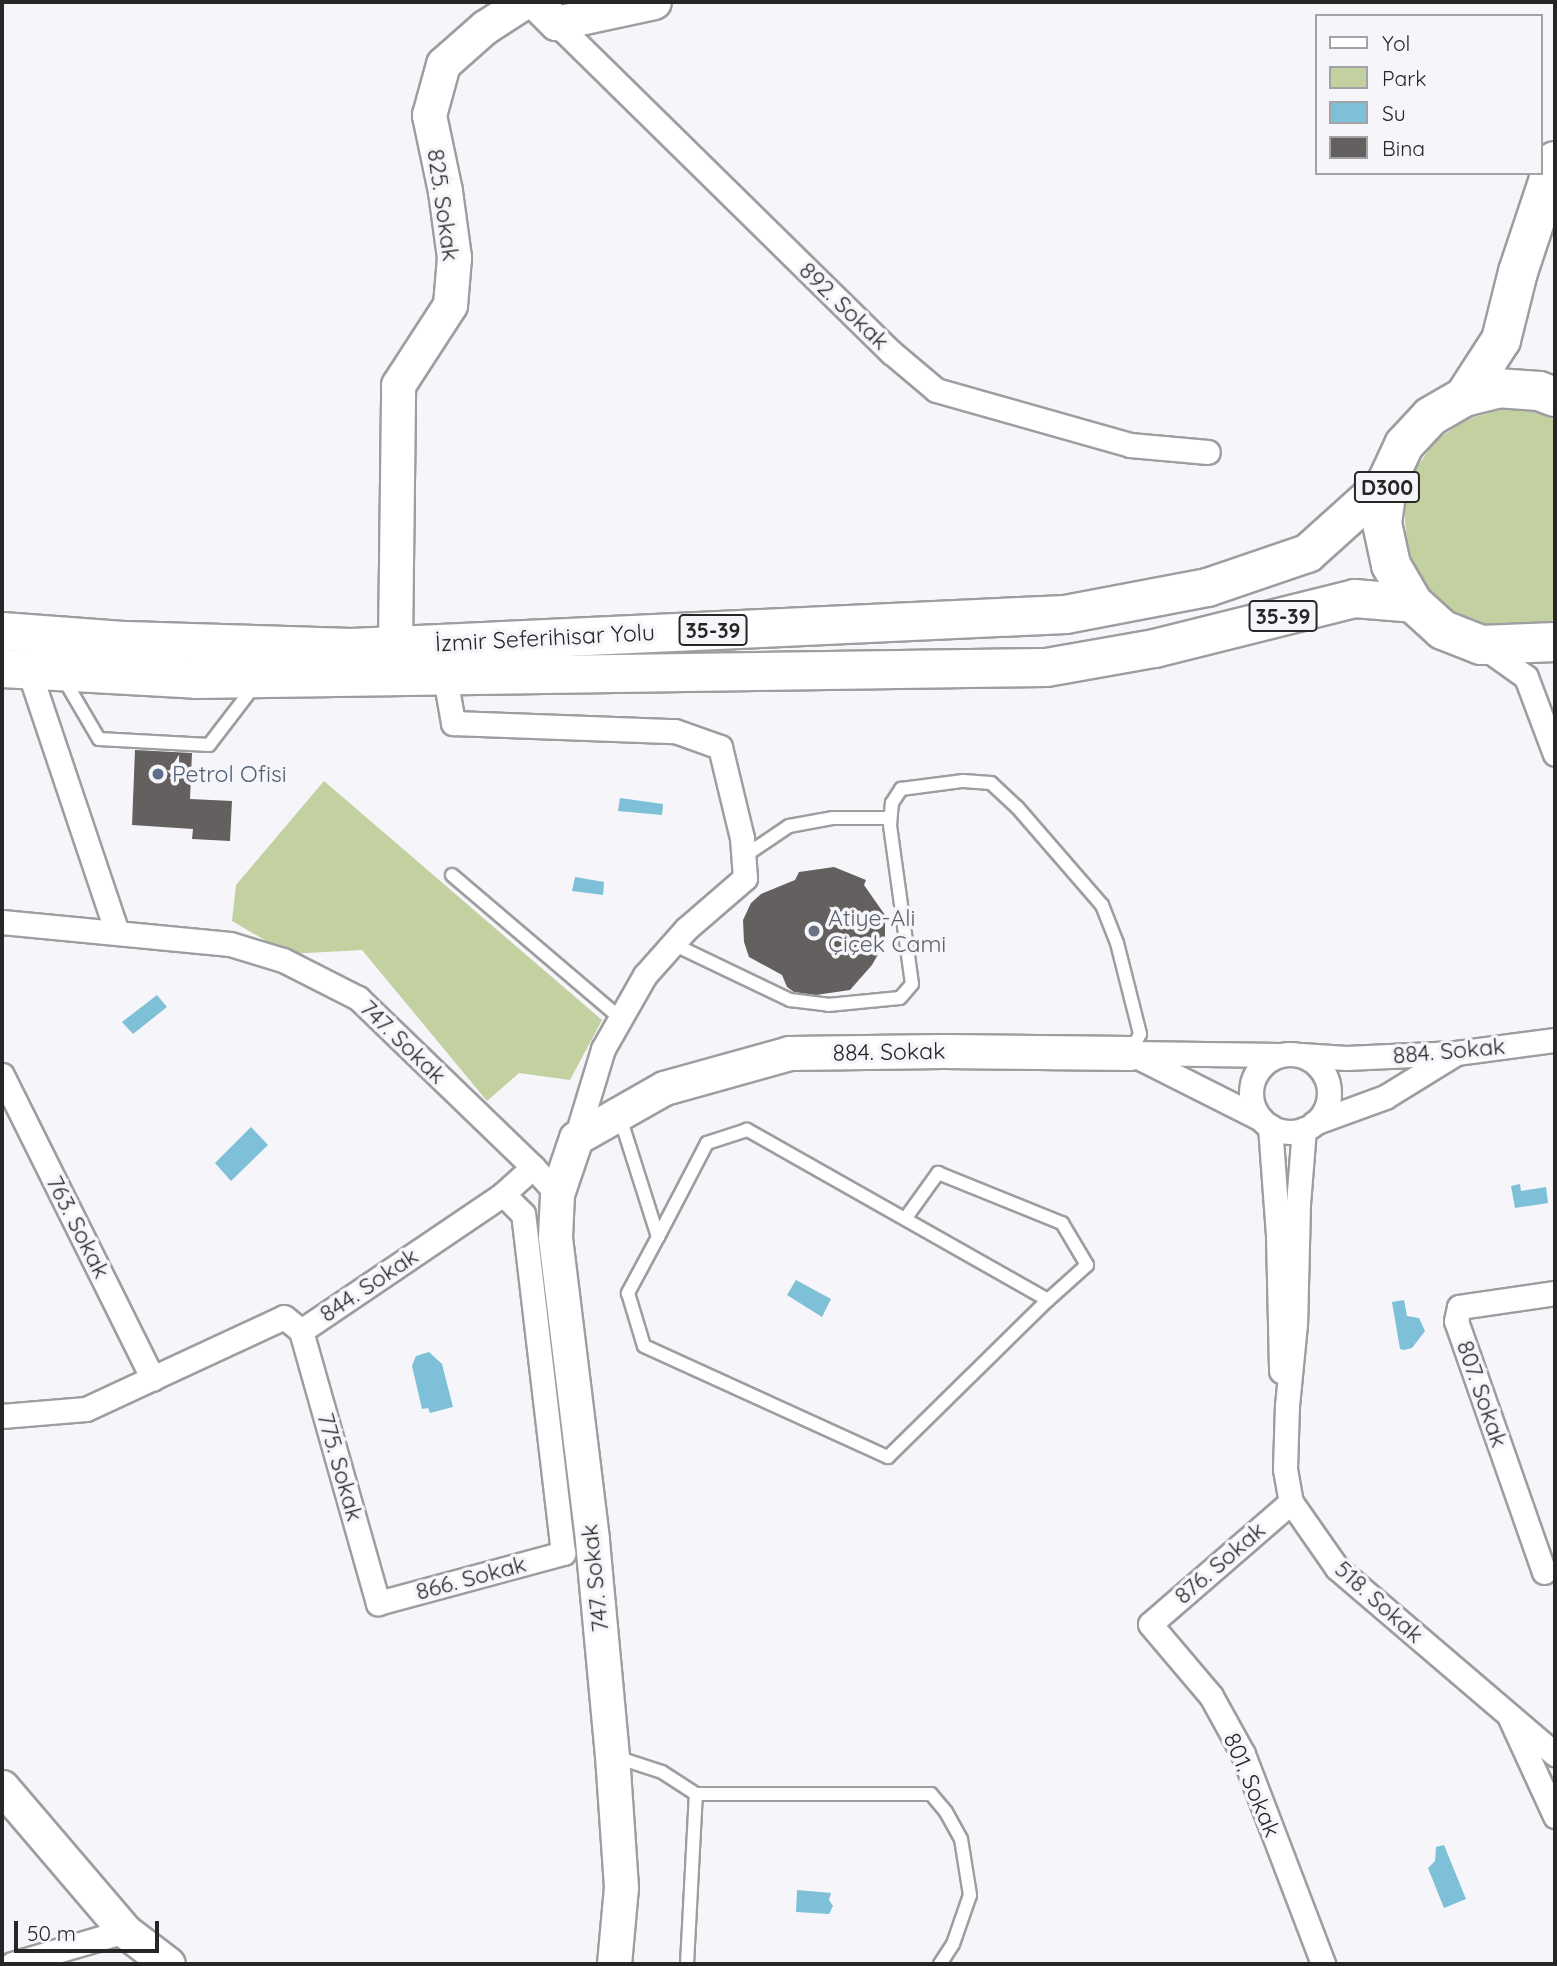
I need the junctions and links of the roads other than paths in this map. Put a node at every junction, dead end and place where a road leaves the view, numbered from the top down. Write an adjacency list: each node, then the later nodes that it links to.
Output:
1 (524, 2): 12 (street, 825. Sokak)
2 (654, 2): 3 (street)
3 (546, 12): 7 (street, 892. Sokak)
4 (1555, 161): 5 (highway)
5 (1464, 397): 6 (highway); 8 (highway, D300)
6 (1555, 397)
7 (1208, 452)
8 (1388, 480): 9 (highway, D300); 12 (main road, İzmir Seferihisar Yolu / 35-39)
9 (1413, 603): 13 (highway, D300); 15 (main road, İzmir Seferihisar Yolu / 35-39)
10 (2, 631): 12 (main road, İzmir Seferihisar Yolu / 35-39)
11 (1555, 642): 13 (highway, D300)
12 (395, 645)
13 (1481, 645): 17 (street)
14 (30, 671): 16 (main road, İzmir Seferihisar Yolu / 35-39); 16 (lane); 22 (street)
15 (444, 677): 16 (main road, İzmir Seferihisar Yolu / 35-39); 19 (street)
16 (260, 678)
17 (1555, 754)
18 (890, 818): 19 (lane); 23 (lane); 26 (lane)
19 (744, 868): 23 (street)
20 (452, 875): 24 (lane)
21 (2, 922): 22 (street, 747. Sokak)
22 (117, 932): 34 (street, 747. Sokak)
23 (673, 944): 24 (street)
24 (620, 1018): 33 (street)
25 (1555, 1042): 27 (street, 884. Sokak)
26 (1130, 1053): 28 (street, 884. Sokak); 30 (street, 884. Sokak); 31 (street)
27 (1456, 1053): 28 (street, 884. Sokak); 32 (street)
28 (1290, 1055): 31 (street); 32 (street)
29 (2, 1075): 42 (street, 763. Sokak)
30 (619, 1114): 33 (street, 884. Sokak); 38 (lane)
31 (1266, 1123): 32 (street); 43 (street, 518. Sokak)
32 (1309, 1126): 43 (street, 518. Sokak)
33 (576, 1138): 36 (street)
34 (533, 1167): 35 (street, 844. Sokak); 36 (street)
35 (503, 1194): 41 (street, 844. Sokak); 47 (street, 866. Sokak)
36 (557, 1194): 51 (street, 747. Sokak)
37 (905, 1219): 38 (lane); 40 (lane); 40 (lane)
38 (658, 1237): 40 (lane)
39 (1555, 1293): 46 (street, 807. Sokak)
40 (1048, 1300)
41 (302, 1331): 42 (street, 844. Sokak); 47 (street, 775. Sokak)
42 (153, 1379): 44 (street, 844. Sokak)
43 (1287, 1405): 45 (street, 518. Sokak)
44 (2, 1416)
45 (1291, 1502): 48 (street, 876. Sokak); 49 (street, 518. Sokak)
46 (1545, 1572)
47 (378, 1604)
48 (1150, 1624): 61 (street, 801. Sokak)
49 (1509, 1715): 50 (street, 518. Sokak); 54 (street)
50 (1555, 1754)
51 (612, 1756): 53 (lane); 58 (street, 747. Sokak)
52 (2, 1787): 55 (street)
53 (696, 1794): 59 (lane); 60 (lane)
54 (1555, 1816)
55 (125, 1931): 56 (street); 57 (street)
56 (12, 1964)
57 (168, 1964)
58 (614, 1964)
59 (687, 1964)
60 (940, 1964)
61 (1324, 1964)

